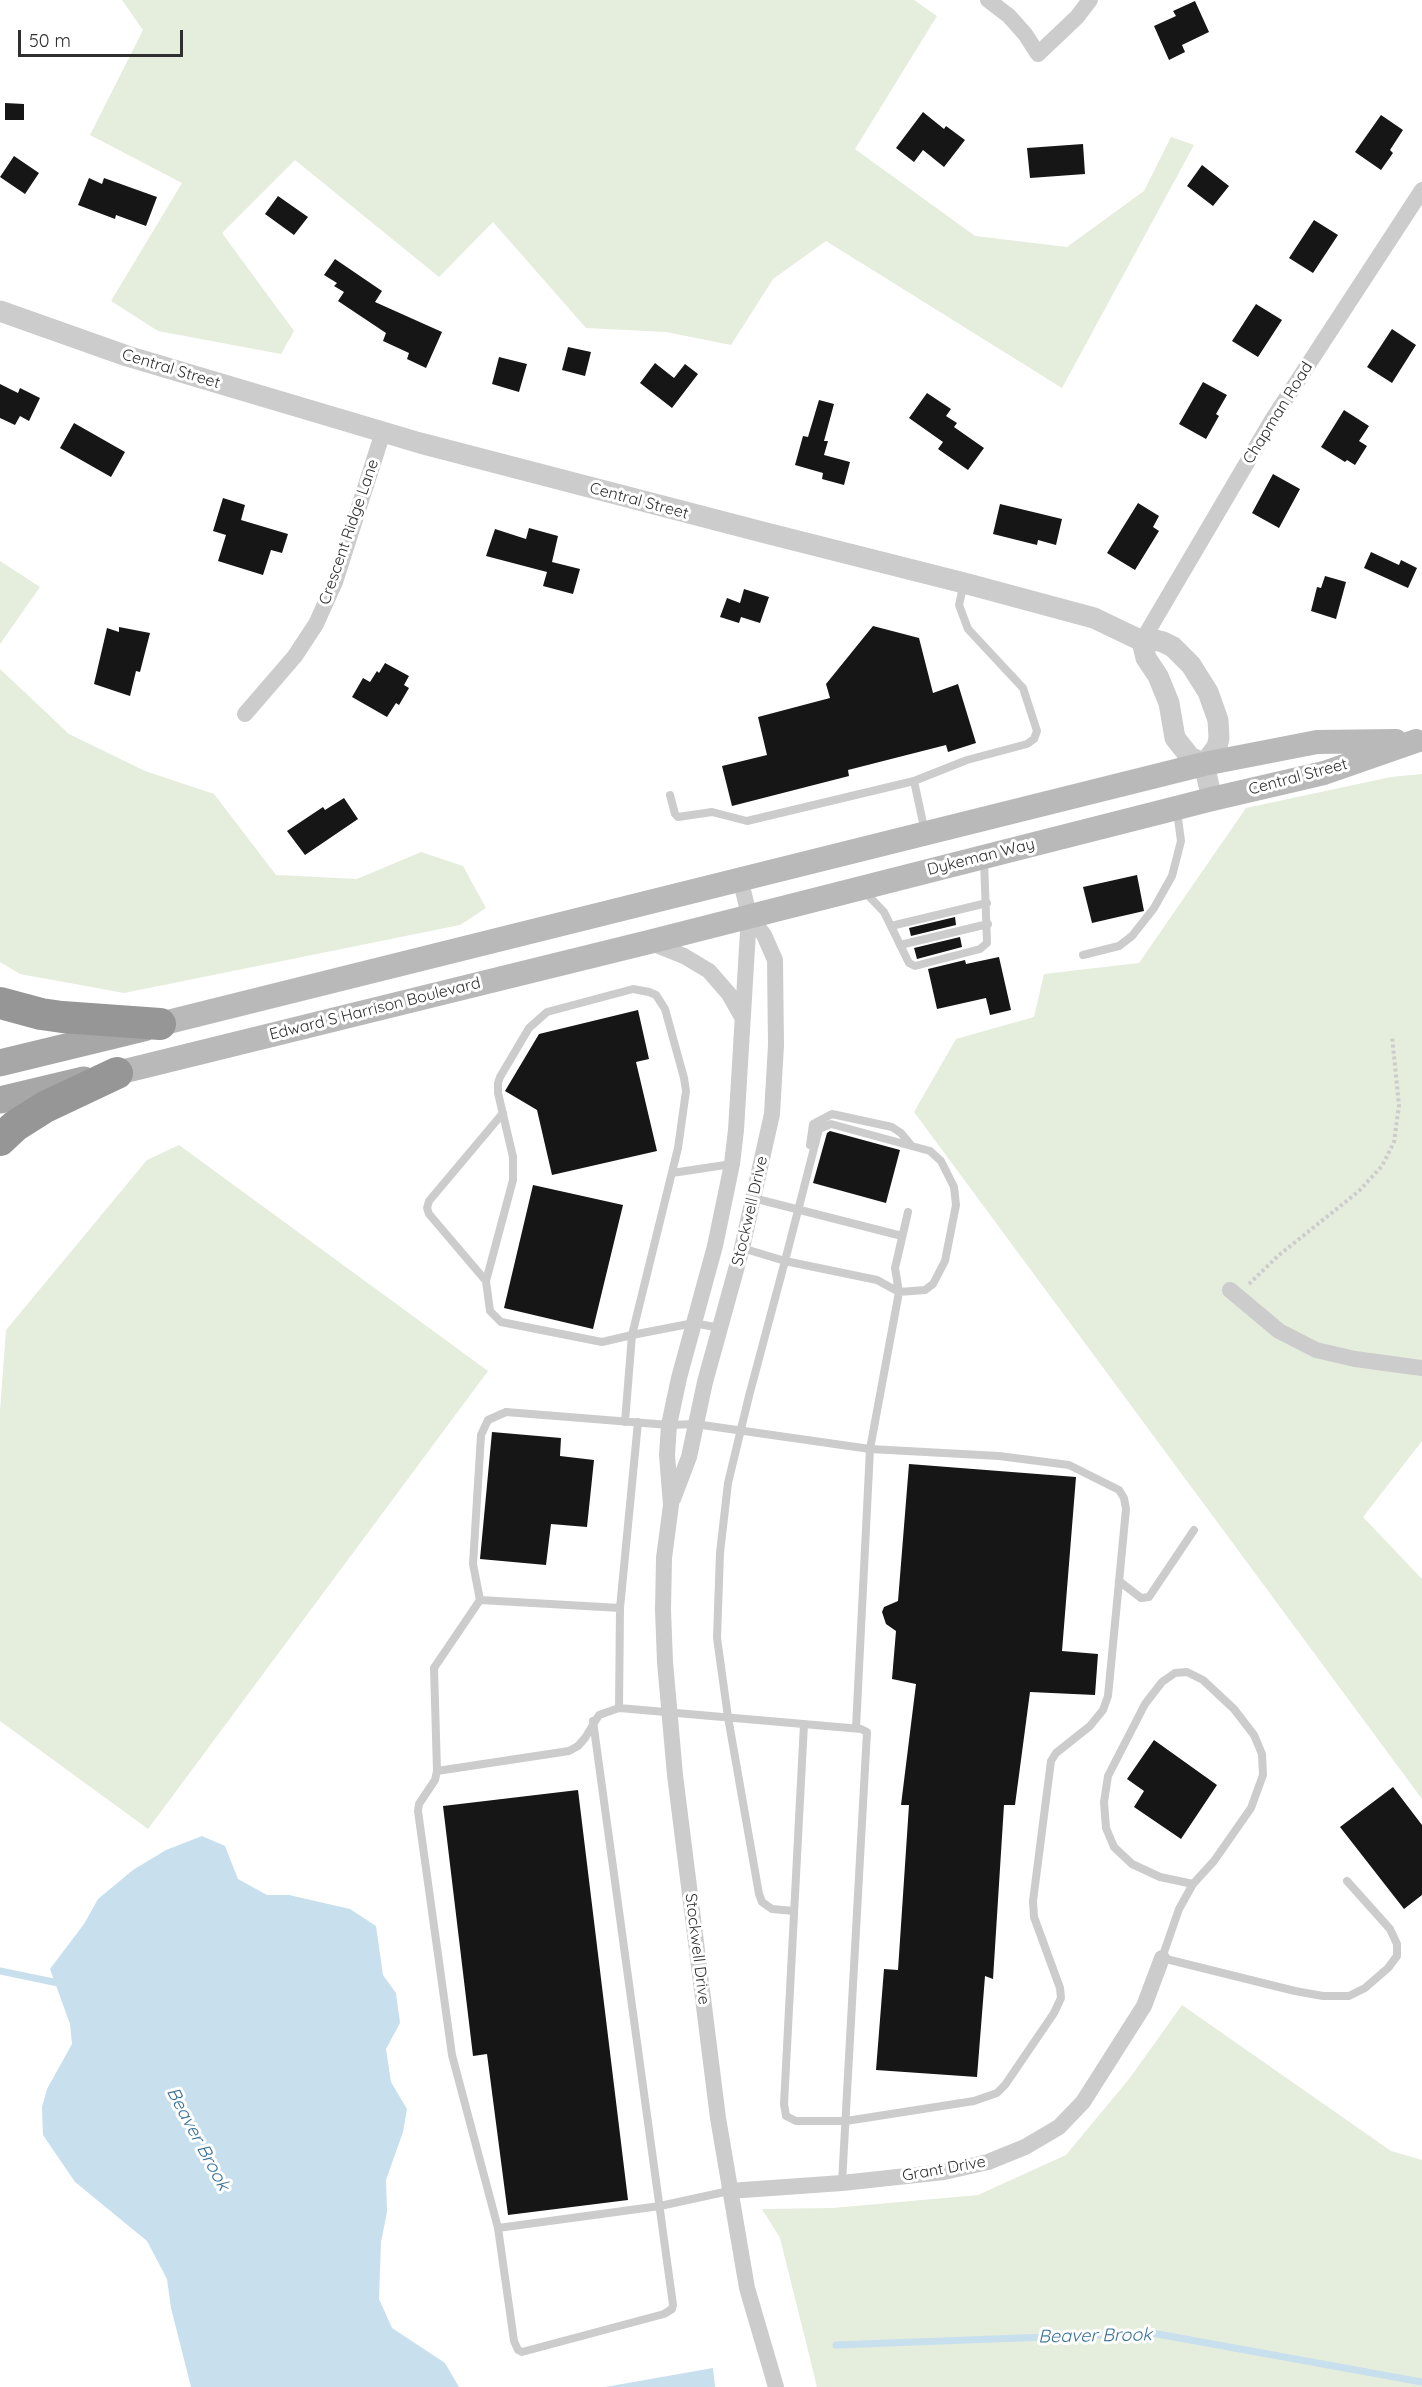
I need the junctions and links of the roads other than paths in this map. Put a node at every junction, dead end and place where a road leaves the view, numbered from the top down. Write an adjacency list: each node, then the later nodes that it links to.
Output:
1 (988, 0): 2 (street)
2 (1090, 0)
3 (1422, 190): 7 (street, Chapman Road)
4 (0, 311): 5 (street, Central Street)
5 (383, 432): 6 (street, Central Street); 8 (street, Crescent Ridge Lane)
6 (964, 583): 7 (street, Central Street); 11 (lane)
7 (1142, 641): 10 (street); 10 (street, Central Street)
8 (245, 714)
9 (1419, 740): 10 (main road, Central Street); 13 (main road, Central Street)
10 (1204, 764): 13 (street); 15 (main road)
11 (915, 781): 12 (lane); 15 (lane)
12 (670, 795)
13 (1212, 799): 14 (main road, Dykeman Way)
14 (1177, 808): 16 (main road, Dykeman Way); 25 (lane)
15 (926, 832): 17 (main road)
16 (984, 856): 18 (main road, Dykeman Way); 19 (lane)
17 (740, 878): 20 (street, Stockwell Drive); 28 (main road)
18 (861, 888): 20 (main road, Dykeman Way); 22 (lane)
19 (987, 903): 21 (lane); 22 (lane)
20 (749, 915): 23 (main road, Edward S Harrison Boulevard); 27 (street, Stockwell Drive); 36 (street, Stockwell Drive)
21 (988, 924): 24 (lane); 24 (lane)
22 (891, 926): 24 (lane)
23 (649, 942): 27 (street); 30 (main road, Edward S Harrison Boulevard)
24 (900, 945)
25 (1083, 955)
26 (0, 1003): 28 (highway)
27 (742, 1017): 34 (street, Stockwell Drive)
28 (160, 1024): 29 (main road)
29 (0, 1063)
30 (117, 1073): 31 (main road, Edward S Harrison Boulevard); 33 (highway)
31 (0, 1100)
32 (503, 1113): 35 (lane); 42 (lane); 42 (lane)
33 (0, 1140)
34 (732, 1164): 35 (lane); 45 (street, Stockwell Drive)
35 (672, 1173): 47 (lane)
36 (753, 1198): 37 (lane); 40 (street, Stockwell Drive)
37 (798, 1211): 39 (lane); 41 (lane); 43 (lane)
38 (908, 1212): 39 (lane)
39 (902, 1236): 43 (lane)
40 (742, 1248): 41 (lane); 46 (street, Stockwell Drive)
41 (785, 1261): 43 (lane); 53 (lane)
42 (486, 1281): 47 (lane)
43 (899, 1292): 54 (lane)
44 (1234, 1293): 48 (street)
45 (694, 1323): 46 (lane); 47 (lane); 52 (street, Stockwell Drive)
46 (720, 1328): 51 (street, Stockwell Drive)
47 (632, 1335): 49 (lane)
48 (1422, 1368)
49 (625, 1422): 50 (lane); 58 (lane)
50 (638, 1422): 52 (lane); 59 (lane)
51 (696, 1424): 52 (lane); 53 (lane); 55 (street, Stockwell Drive)
52 (669, 1425): 55 (street, Stockwell Drive)
53 (741, 1430): 54 (lane); 62 (lane)
54 (870, 1449): 57 (lane); 65 (lane)
55 (670, 1506): 61 (street, Stockwell Drive)
56 (1194, 1530): 57 (lane)
57 (1119, 1581): 71 (lane)
58 (480, 1600): 59 (lane); 66 (lane)
59 (620, 1608): 60 (lane)
60 (619, 1708): 61 (lane); 63 (lane)
61 (669, 1713): 62 (lane); 73 (street, Stockwell Drive)
62 (728, 1717): 64 (lane); 69 (lane)
63 (594, 1721): 66 (lane); 74 (lane)
64 (804, 1724): 65 (lane); 69 (lane)
65 (856, 1728): 71 (lane)
66 (437, 1771): 75 (lane)
67 (1347, 1881): 70 (lane)
68 (1193, 1884): 68 (lane); 70 (lane)
69 (794, 1911): 71 (lane)
70 (1162, 1958): 72 (street, Grant Drive)
71 (846, 2121): 72 (lane)
72 (842, 2183): 73 (street, Grant Drive)
73 (729, 2191): 74 (lane); 76 (street, Stockwell Drive)
74 (660, 2206): 75 (lane); 75 (lane)
75 (498, 2228)
76 (776, 2387)

